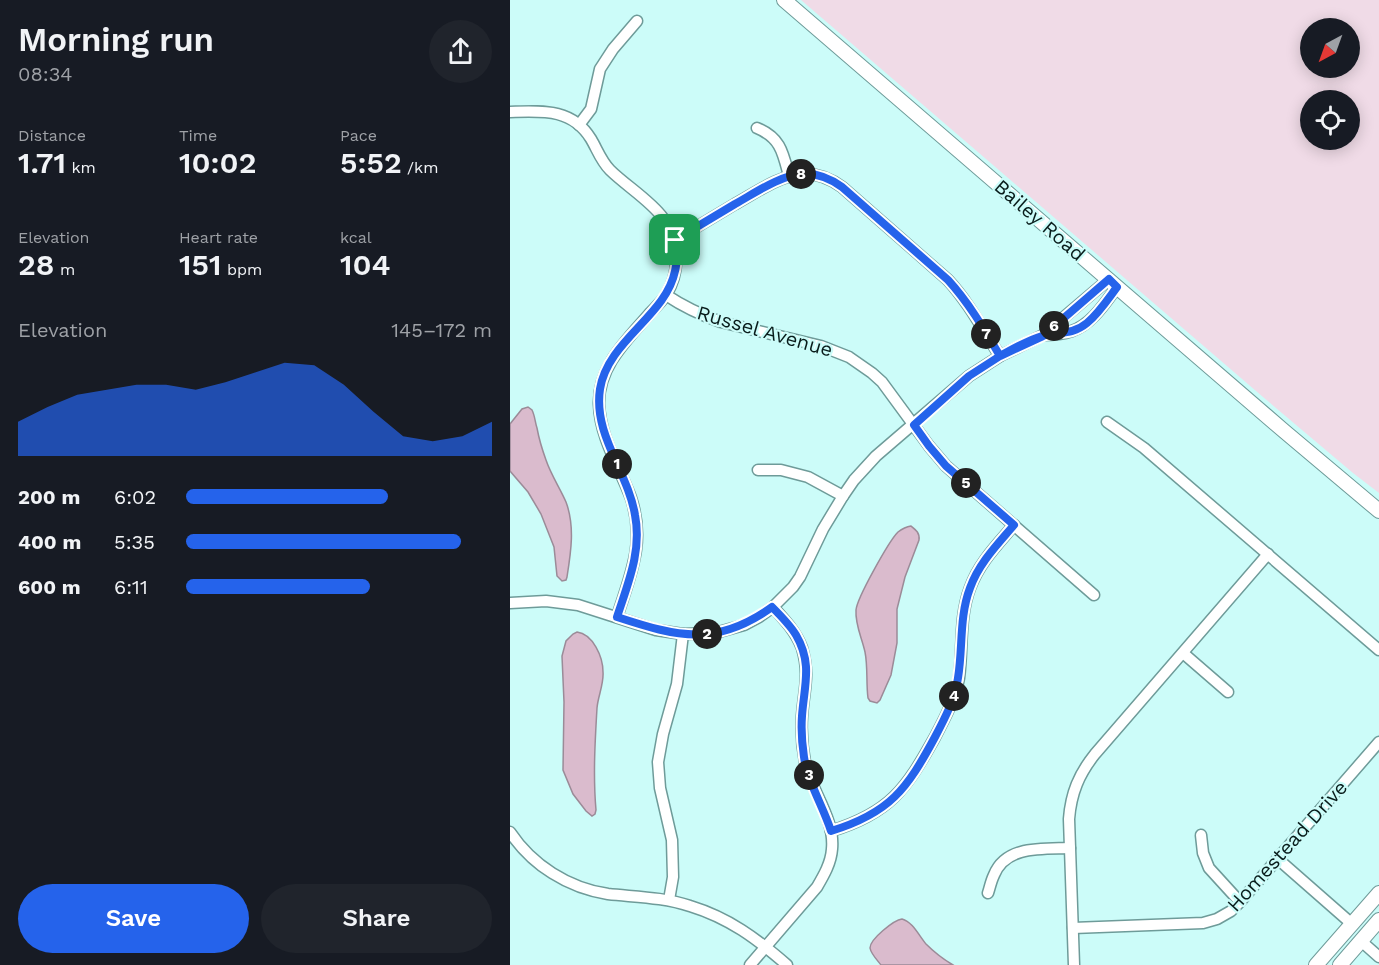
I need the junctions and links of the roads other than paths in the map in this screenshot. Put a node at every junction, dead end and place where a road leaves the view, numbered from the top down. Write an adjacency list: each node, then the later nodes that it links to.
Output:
1 (784, 0): 8 (main road, Bailey Road)
2 (637, 21): 4 (street)
3 (510, 112): 4 (street)
4 (579, 125): 7 (street)
5 (757, 128): 6 (street)
6 (789, 177): 7 (street); 11 (street)
7 (675, 240): 9 (street)
8 (1113, 283): 10 (street); 10 (street); 16 (main road, Bailey Road)
9 (666, 295): 13 (street, Russel Avenue); 22 (street)
10 (1043, 336): 11 (street)
11 (1000, 356): 13 (street)
12 (1107, 422): 18 (street)
13 (914, 425): 15 (street); 17 (street, Russel Avenue)
14 (758, 470): 15 (street)
15 (843, 496): 21 (street)
16 (1379, 511)
17 (1014, 525): 19 (street, Russel Avenue); 28 (street)
18 (1268, 554): 24 (street); 25 (street)
19 (1094, 595)
20 (510, 603): 22 (street)
21 (772, 607): 23 (street); 28 (street)
22 (617, 617): 23 (street)
23 (683, 634): 35 (street)
24 (1379, 650)
25 (1183, 652): 26 (street); 31 (street)
26 (1228, 692)
27 (1379, 742): 32 (street, Homestead Drive)
28 (831, 831): 40 (street)
29 (510, 832): 35 (street)
30 (1201, 835): 36 (street)
31 (1070, 848): 33 (street); 38 (street)
32 (1279, 860): 36 (street, Homestead Drive); 37 (street)
33 (988, 893)
34 (1379, 893): 37 (main road)
35 (669, 900): 40 (street)
36 (1240, 902): 38 (street, Homestead Drive)
37 (1352, 924): 45 (main road)
38 (1073, 928): 44 (street)
39 (1372, 933): 41 (street); 46 (main road)
40 (766, 947): 42 (street); 43 (street)
41 (1379, 957)
42 (750, 965)
43 (787, 965)
44 (1074, 965)
45 (1317, 965)
46 (1340, 965)

